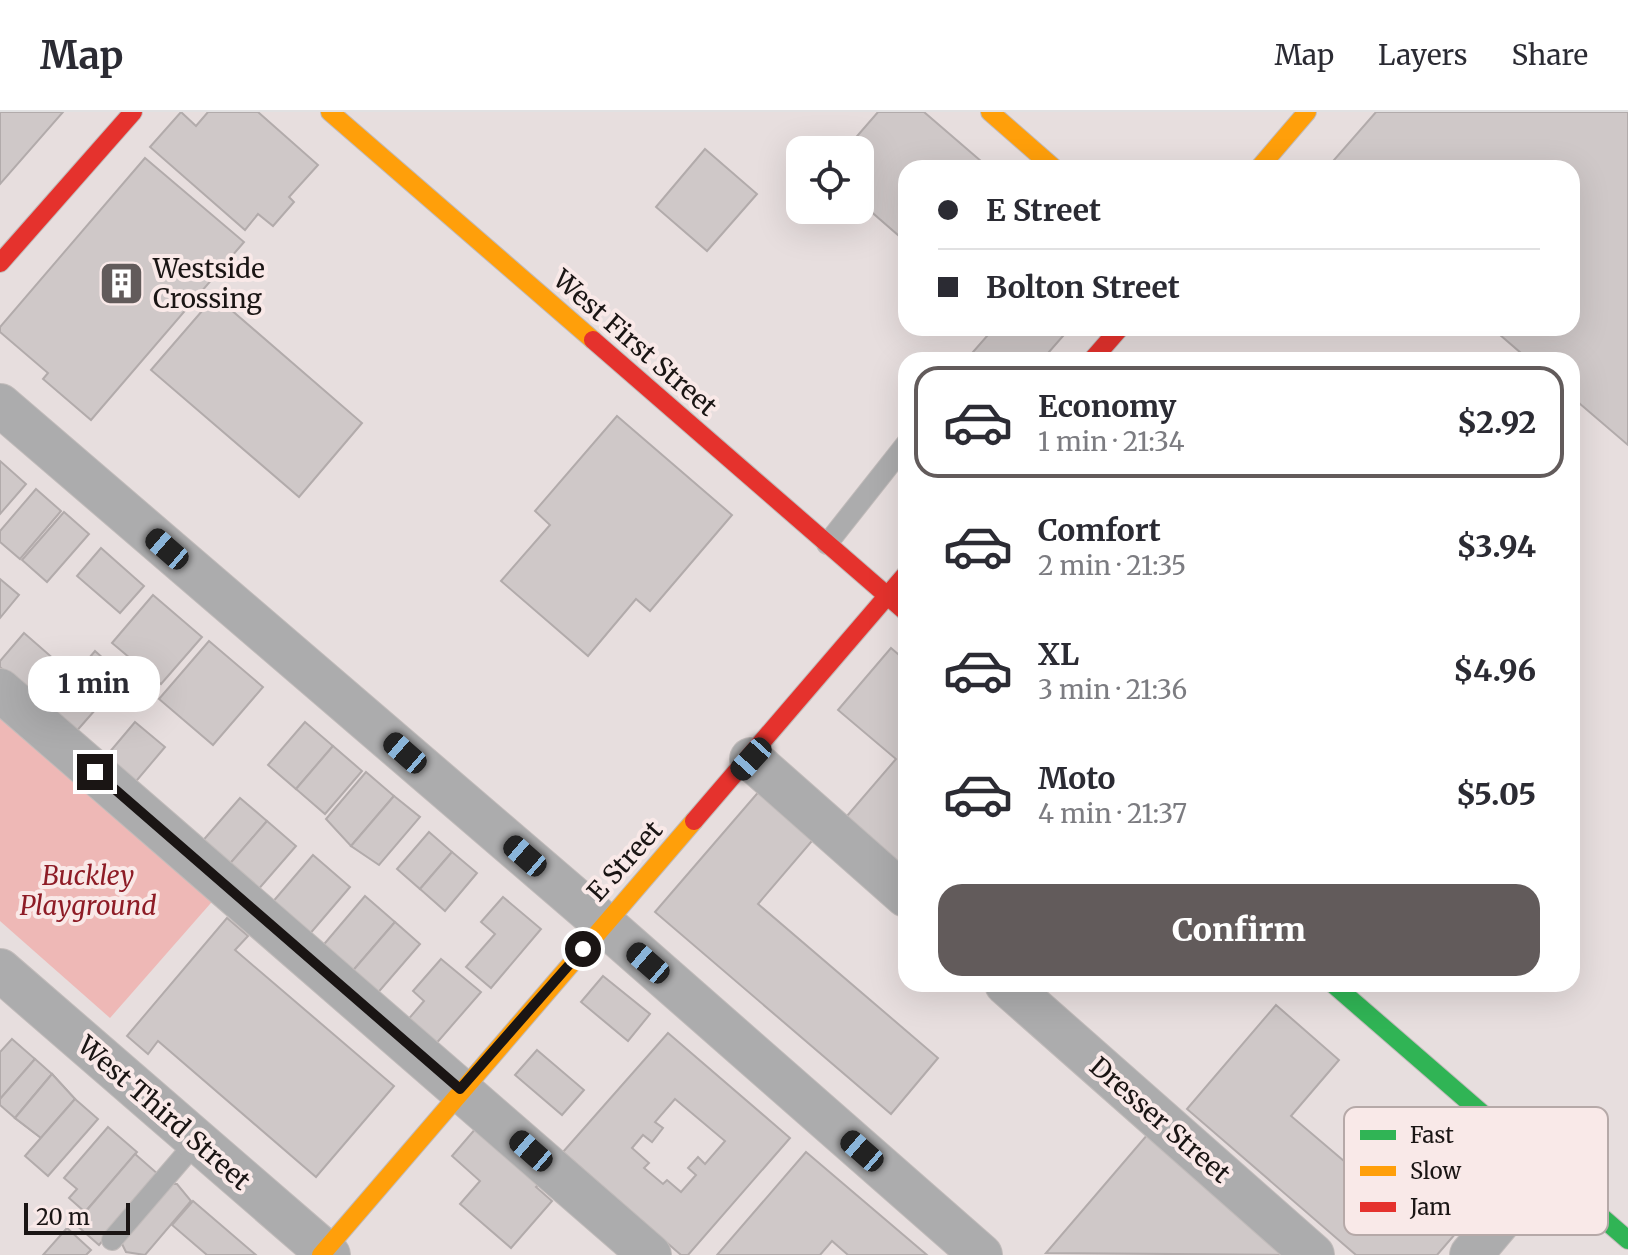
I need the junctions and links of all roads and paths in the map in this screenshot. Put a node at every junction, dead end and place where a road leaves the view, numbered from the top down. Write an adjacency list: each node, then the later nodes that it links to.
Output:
1 (133, 112): 7 (main road)
2 (330, 112): 12 (main road, West First Street)
3 (990, 112): 5 (main road)
4 (1307, 112): 6 (main road)
5 (1045, 160)
6 (1266, 160)
7 (0, 263)
8 (1113, 336): 9 (main road)
9 (1099, 352)
10 (0, 405): 19 (street)
11 (898, 454): 12 (lane)
12 (827, 544): 14 (main road, West First Street)
13 (898, 583): 14 (main road, E Street)
14 (887, 596): 15 (main road, West First Street); 17 (main road, E Street)
15 (898, 605)
16 (0, 690): 23 (street)
17 (751, 759): 18 (street); 19 (main road, E Street)
18 (898, 889)
19 (604, 924): 23 (main road, E Street); 32 (street)
20 (0, 970): 25 (street, West Third Street)
21 (1015, 992): 33 (street, Dresser Street)
22 (1342, 992): 24 (main road)
23 (460, 1089): 30 (main road, E Street); 31 (street)
24 (1474, 1107)
25 (197, 1141): 28 (lane); 30 (street, West Third Street)
26 (1608, 1223): 29 (main road)
27 (1488, 1235): 34 (street)
28 (112, 1240)
29 (1628, 1240)
30 (325, 1254)
31 (650, 1255)
32 (981, 1255)
33 (1313, 1255)
34 (1471, 1255)

